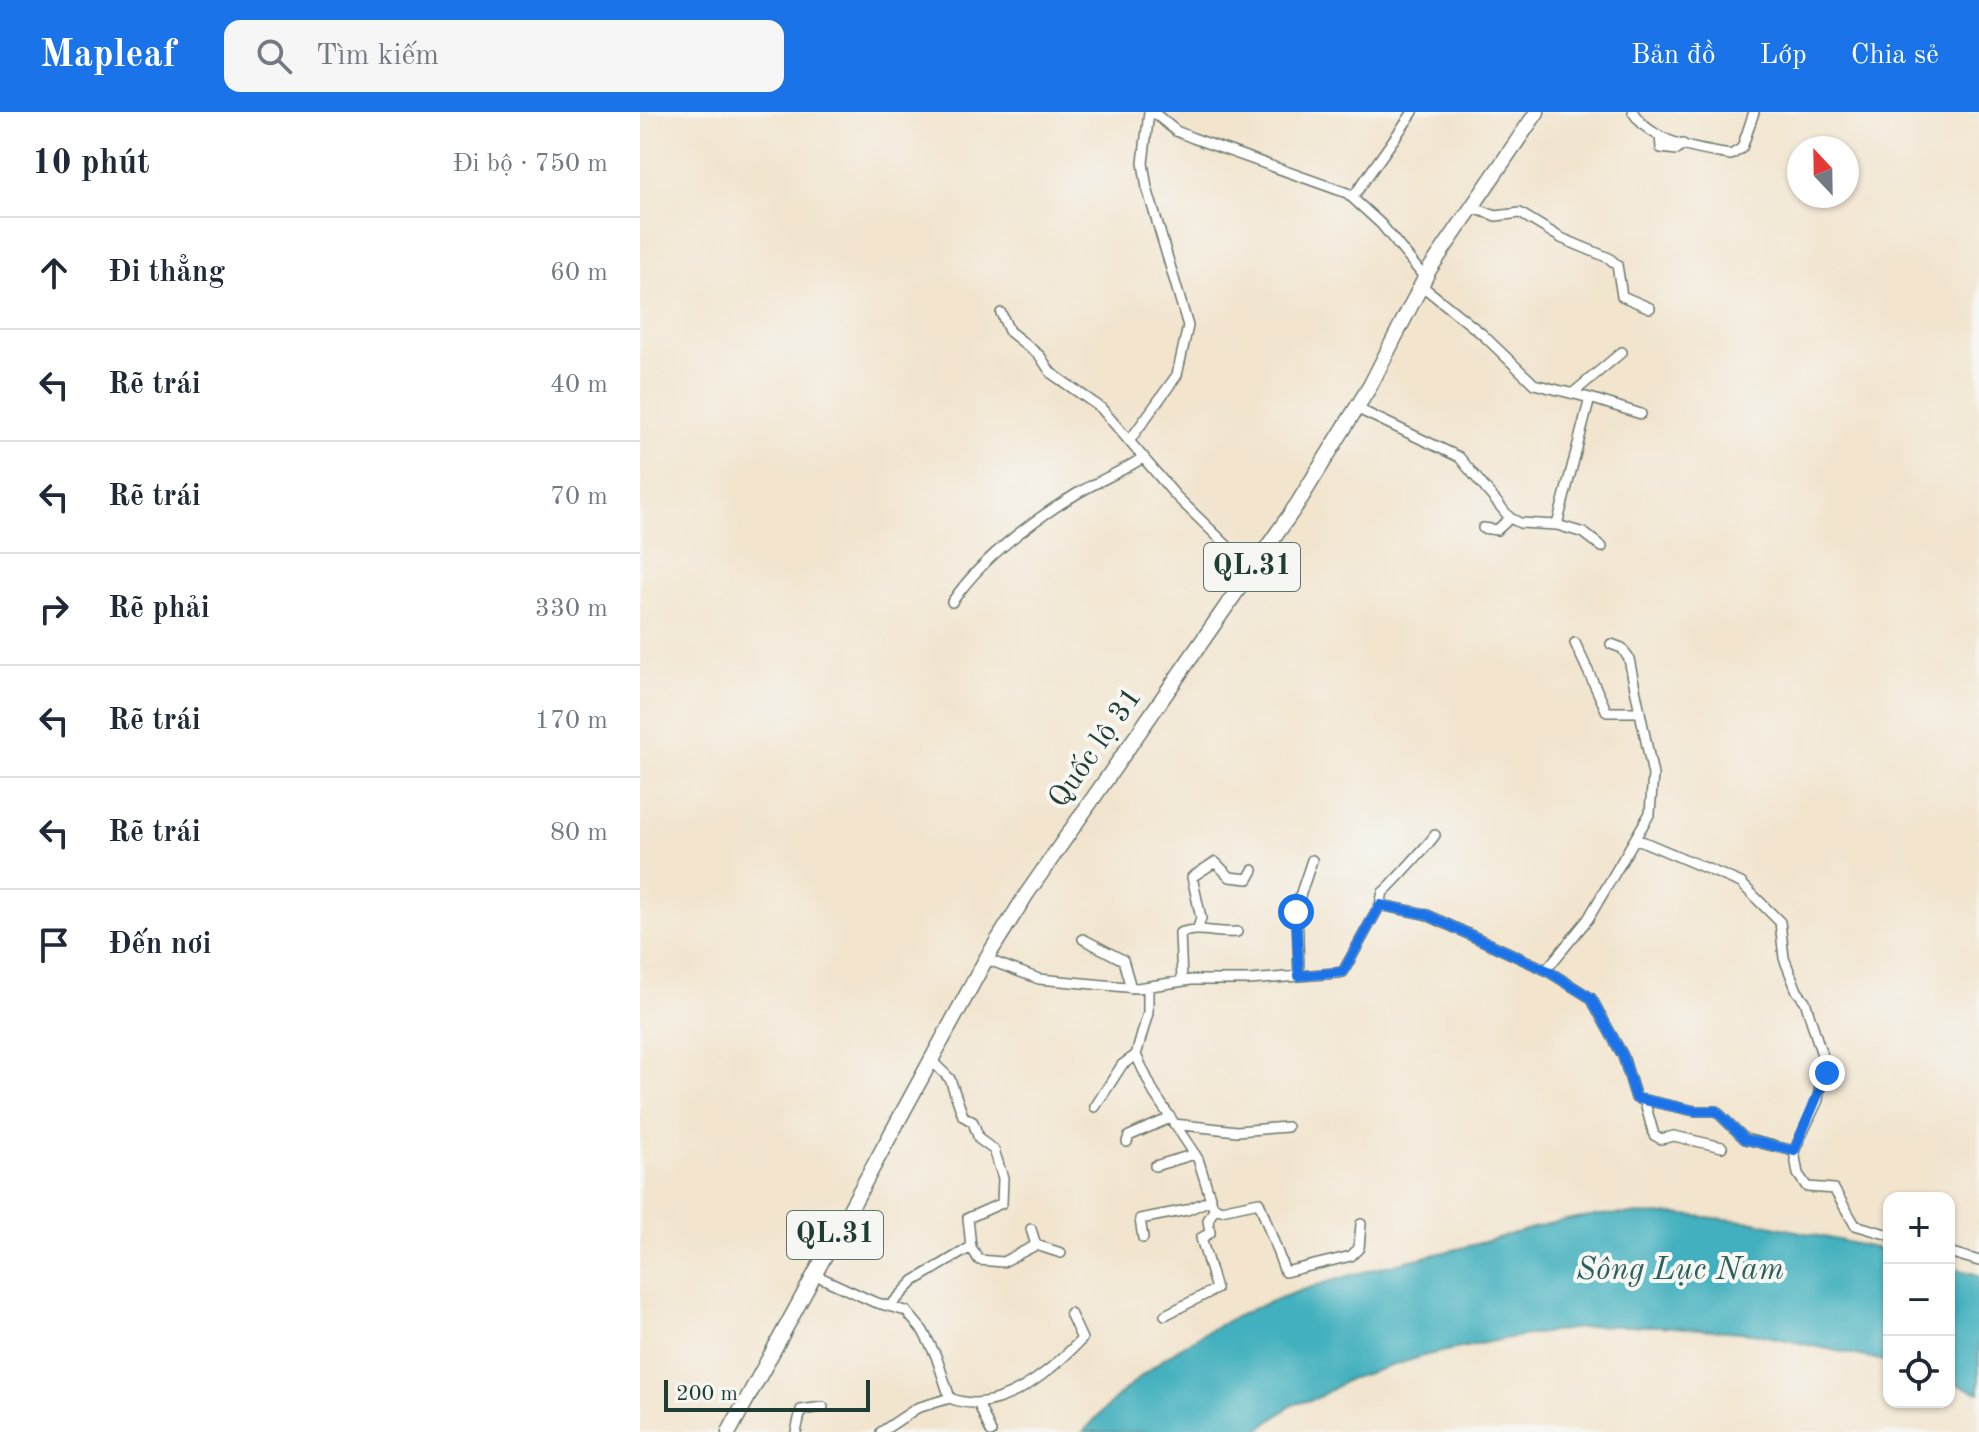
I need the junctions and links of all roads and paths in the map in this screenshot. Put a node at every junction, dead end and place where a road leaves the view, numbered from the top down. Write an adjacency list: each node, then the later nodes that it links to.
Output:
1 (1151, 112): 6 (street); 16 (street)
2 (1413, 112): 6 (street)
3 (1537, 112): 7 (highway, Quốc lộ 31 / QL.31)
4 (1633, 112): 5 (street)
5 (1754, 112)
6 (1353, 197): 8 (street)
7 (1471, 207): 8 (highway, Quốc lộ 31 / QL.31); 9 (street)
8 (1423, 282): 12 (street); 14 (highway, Quốc lộ 31 / QL.31)
9 (1650, 308)
10 (1001, 313): 16 (street)
11 (1622, 352): 12 (street)
12 (1573, 393): 13 (street)
13 (1590, 398): 15 (street); 19 (street)
14 (1356, 408): 18 (street); 22 (highway, Quốc lộ 31 / QL.31)
15 (1641, 414)
16 (1130, 440): 17 (street)
17 (1144, 457): 22 (street); 23 (street)
18 (1510, 518): 19 (street); 20 (street)
19 (1557, 525): 21 (street)
20 (1483, 528)
21 (1602, 547)
22 (1251, 569): 35 (highway, Quốc lộ 31 / QL.31)
23 (952, 602)
24 (1575, 643): 26 (street)
25 (1611, 644): 26 (street)
26 (1638, 712): 28 (street)
27 (1435, 835): 31 (street)
28 (1637, 839): 36 (street); 49 (street)
29 (1312, 860): 37 (street)
30 (1253, 870): 32 (street)
31 (1380, 905): 36 (street); 37 (street)
32 (1198, 928): 33 (street); 38 (street)
33 (1237, 932)
34 (1083, 939): 39 (street)
35 (986, 959): 39 (street); 42 (highway, Quốc lộ 31 / QL.31)
36 (1546, 970): 43 (street)
37 (1299, 976): 38 (street)
38 (1182, 981): 40 (street)
39 (1131, 988): 40 (street)
40 (1148, 988): 41 (street)
41 (1136, 1055): 44 (street); 45 (street)
42 (930, 1059): 58 (street); 62 (highway, Quốc lộ 31 / QL.31)
43 (1644, 1100): 48 (street); 49 (street)
44 (1095, 1107)
45 (1172, 1121): 46 (street); 47 (street); 50 (street)
46 (1287, 1127)
47 (1127, 1142)
48 (1722, 1147)
49 (1794, 1151): 55 (street)
50 (1195, 1154): 51 (street); 52 (street)
51 (1155, 1166)
52 (1213, 1204): 53 (street); 56 (street); 65 (street)
53 (1361, 1224)
54 (1031, 1229): 57 (street)
55 (1883, 1233)
56 (1143, 1238)
57 (1036, 1245): 58 (street); 59 (street)
58 (971, 1247): 63 (street)
59 (1061, 1253)
60 (1955, 1254): 61 (street)
61 (1979, 1261)
62 (813, 1274): 63 (street); 69 (highway, Quốc lộ 31 / QL.31)
63 (891, 1305): 66 (street)
64 (1070, 1313): 67 (street)
65 (1165, 1315)
66 (950, 1398): 67 (street); 71 (street)
67 (979, 1405): 72 (street)
68 (823, 1407): 70 (street)
69 (729, 1432)
70 (796, 1432)
71 (881, 1432)
72 (991, 1432)

